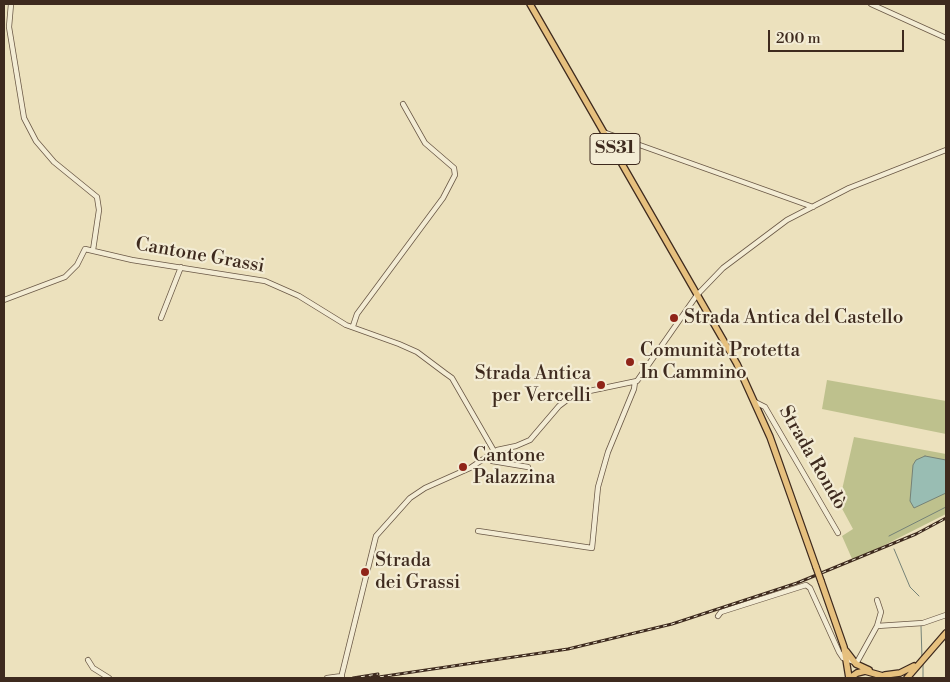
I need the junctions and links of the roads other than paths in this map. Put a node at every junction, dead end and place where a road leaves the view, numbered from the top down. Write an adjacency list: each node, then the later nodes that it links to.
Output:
1 (11, 4): 9 (street)
2 (530, 4): 6 (main road, SS31)
3 (871, 4): 4 (street)
4 (946, 38)
5 (403, 104): 14 (street)
6 (606, 133): 8 (street); 11 (main road, SS31)
7 (946, 150): 8 (street)
8 (813, 207): 11 (street)
9 (93, 250): 10 (street, Cantone Grassi); 12 (street)
10 (181, 267): 13 (street); 14 (street, Cantone Grassi)
11 (697, 295): 15 (street); 16 (main road, SS31)
12 (4, 300)
13 (161, 318)
14 (353, 326): 17 (street, Cantone Grassi)
15 (635, 382): 17 (street); 20 (street)
16 (756, 402): 21 (street, Strada Rondò); 28 (main road, SS31, bridge)
17 (494, 451): 18 (street)
18 (487, 457): 19 (street); 32 (street)
19 (528, 467)
20 (478, 531)
21 (838, 533)
22 (877, 600): 25 (street)
23 (718, 616): 28 (street)
24 (946, 616): 25 (street)
25 (877, 626): 28 (street)
26 (946, 633): 29 (main road)
27 (88, 660): 33 (street)
28 (853, 662): 30 (main road); 35 (main road)
29 (917, 664): 31 (main road); 37 (main road)
30 (871, 671): 31 (main road); 35 (main road)
31 (883, 675): 36 (main road)
32 (341, 677): 34 (street)
33 (110, 678)
34 (327, 678)
35 (850, 678)
36 (890, 678)
37 (907, 678)

